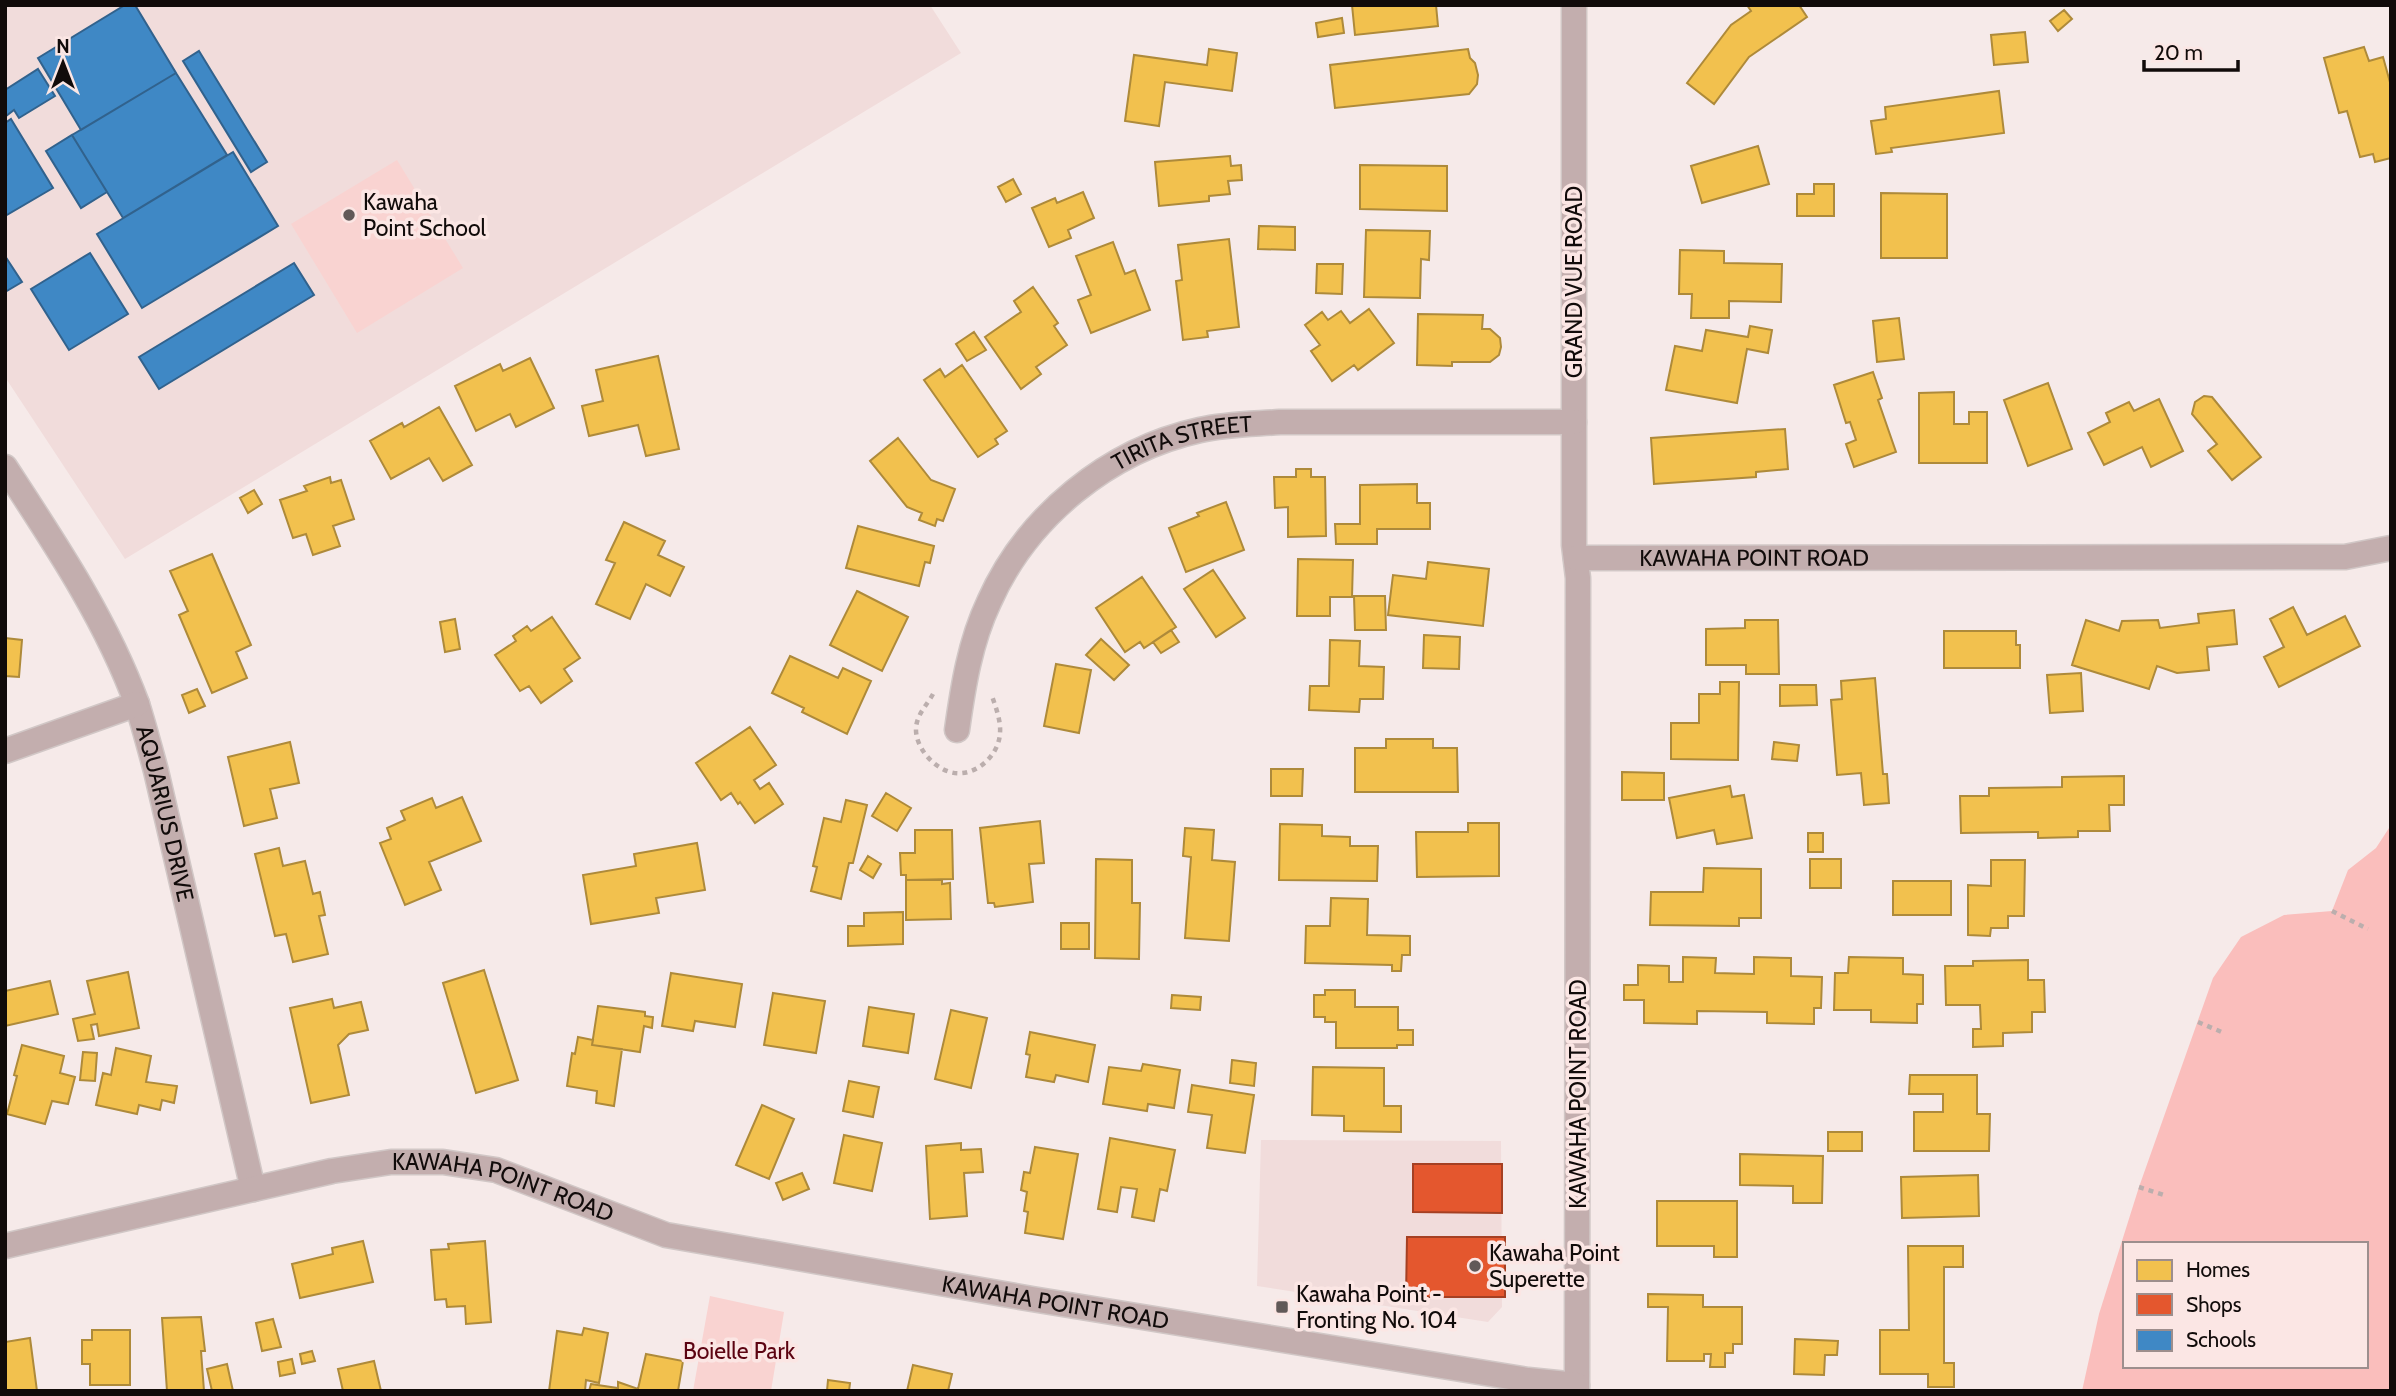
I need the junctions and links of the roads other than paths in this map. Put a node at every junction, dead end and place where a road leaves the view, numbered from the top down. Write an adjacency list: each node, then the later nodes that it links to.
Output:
1 (1574, 5): 2 (street, GRAND VUE ROAD)
2 (1574, 422): 5 (street, GRAND VUE ROAD); 7 (street, TIRITA STREET)
3 (5, 467): 6 (street, AQUARIUS DRIVE)
4 (2391, 548): 5 (street, KAWAHA POINT ROAD)
5 (1576, 558): 11 (street, KAWAHA POINT ROAD)
6 (136, 704): 8 (street); 9 (street, AQUARIUS DRIVE)
7 (957, 730)
8 (5, 751)
9 (253, 1189): 10 (street, KAWAHA POINT ROAD); 11 (street, KAWAHA POINT ROAD)
10 (5, 1246)
11 (1577, 1388)

